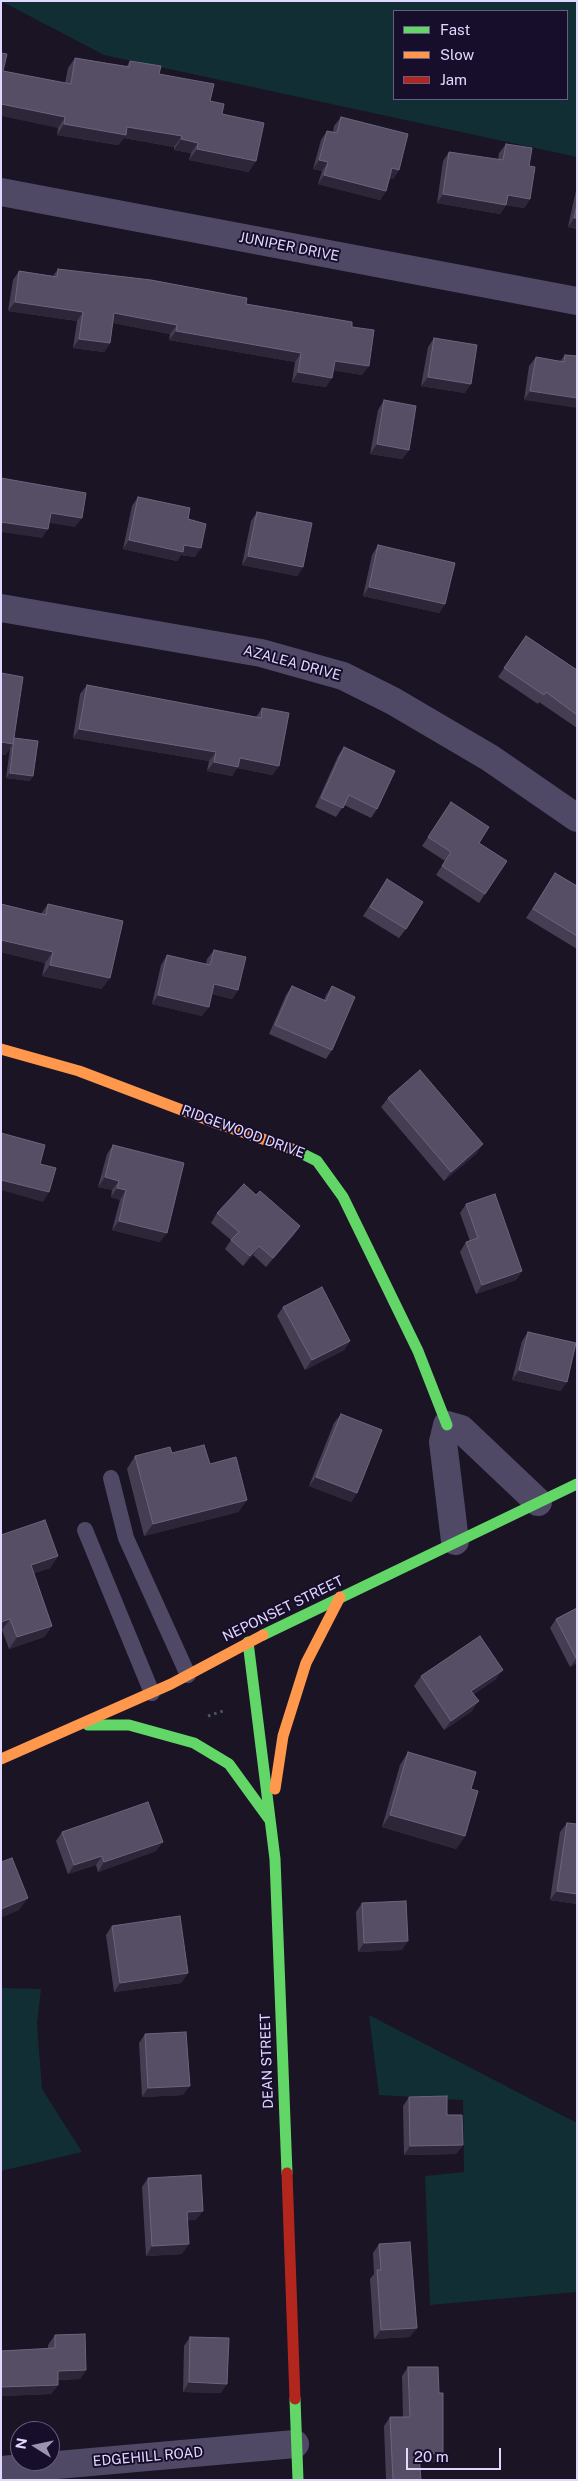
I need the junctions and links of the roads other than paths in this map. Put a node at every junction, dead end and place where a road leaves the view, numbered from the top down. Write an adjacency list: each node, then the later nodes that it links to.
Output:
1 (1, 192): 2 (street, JUNIPER DRIVE)
2 (577, 301)
3 (1, 608): 4 (street, AZALEA DRIVE)
4 (577, 818)
5 (1, 1049): 6 (main road, RIDGEWOOD DRIVE)
6 (447, 1425): 9 (street); 11 (street)
7 (110, 1478): 14 (lane)
8 (577, 1484): 9 (main road, NEPONSET STREET)
9 (538, 1502): 11 (main road, NEPONSET STREET)
10 (85, 1530): 15 (lane)
11 (455, 1541): 12 (main road, NEPONSET STREET)
12 (340, 1597): 13 (main road, NEPONSET STREET); 18 (main road)
13 (248, 1642): 14 (main road, NEPONSET STREET); 18 (main road, DEAN STREET)
14 (188, 1675): 15 (main road, NEPONSET STREET)
15 (152, 1693): 16 (main road, NEPONSET STREET)
16 (79, 1725): 17 (main road, NEPONSET STREET); 18 (main road)
17 (1, 1759)
18 (270, 1820): 19 (main road, DEAN STREET)
19 (296, 2444): 20 (street, EDGEHILL ROAD); 21 (main road, DEAN STREET)
20 (1, 2470)
21 (298, 2480)

